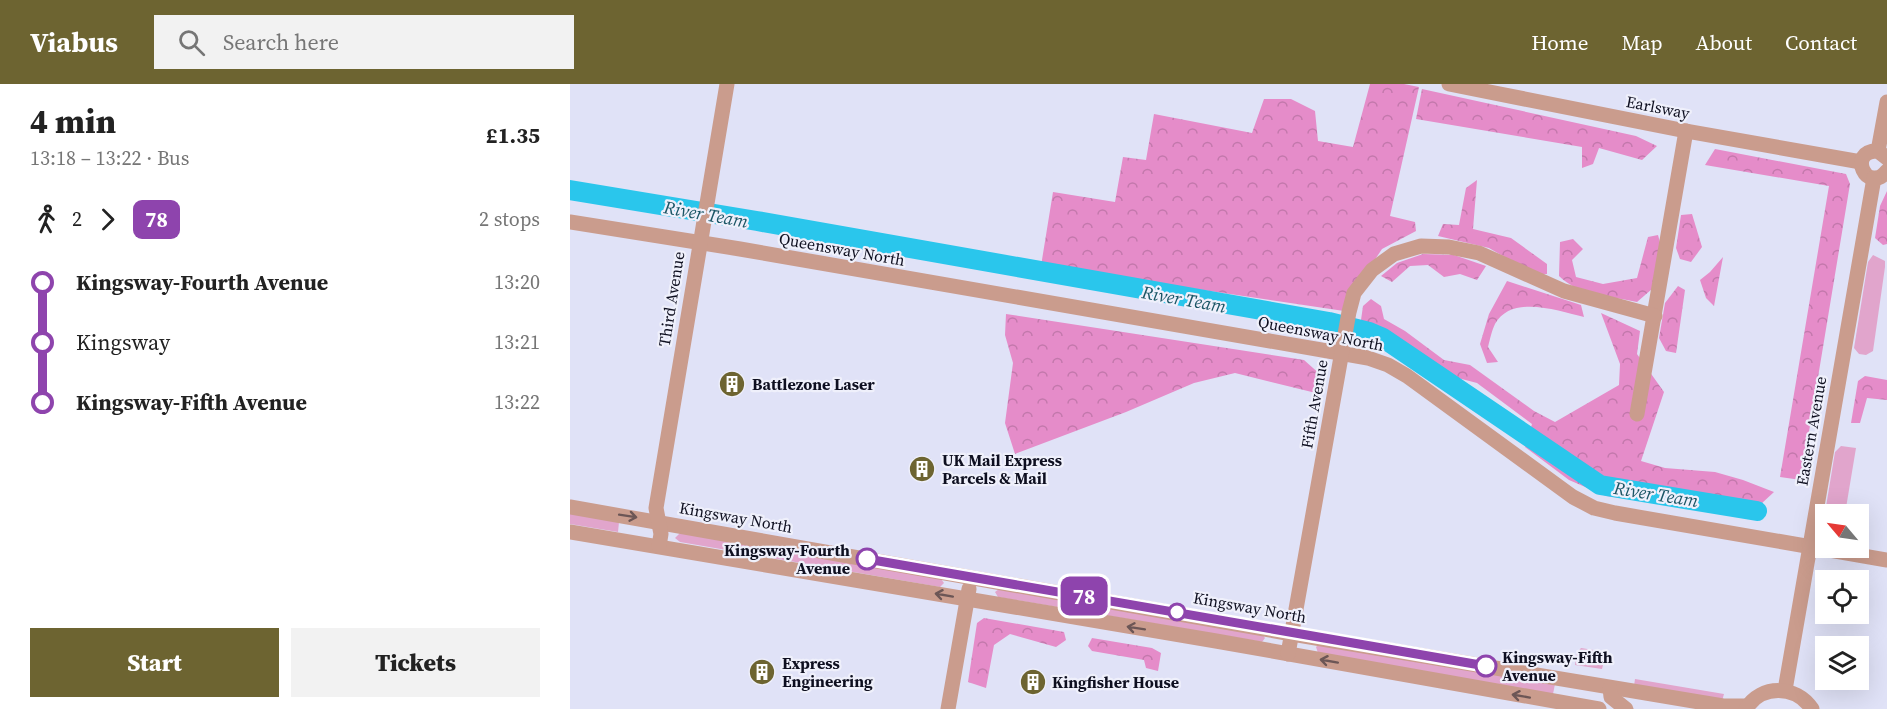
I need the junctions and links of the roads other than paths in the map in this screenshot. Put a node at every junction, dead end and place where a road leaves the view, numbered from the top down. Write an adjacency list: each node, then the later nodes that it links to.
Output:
1 (727, 84): 10 (street, Third Avenue)
2 (1449, 84): 3 (street, Earlsway)
3 (1521, 91): 5 (street, Earlsway)
4 (1887, 102): 6 (street)
5 (1686, 131): 7 (street, Earlsway); 11 (street)
6 (1883, 154): 7 (street)
7 (1861, 162): 8 (street, Eastern Avenue)
8 (1880, 175): 18 (street, Eastern Avenue)
9 (570, 222): 10 (street, Queensway North)
10 (699, 243): 12 (street, Queensway North); 15 (street, Third Avenue)
11 (1655, 316): 12 (street, Fifth Avenue); 13 (street)
12 (1342, 346): 18 (street, Queensway North); 22 (street, Fifth Avenue)
13 (1637, 414)
14 (570, 507): 15 (street, Kingsway North, one-way to 15)
15 (657, 521): 17 (street, Third Avenue); 20 (street, Kingsway North)
16 (570, 532): 17 (street)
17 (659, 546): 21 (street, one-way to 17)
18 (1810, 546): 19 (street, Queensway North); 25 (street, Eastern Avenue)
19 (1887, 560)
20 (971, 577): 21 (street); 22 (street, Kingsway North)
21 (967, 600): 23 (street, one-way to 21); 27 (street)
22 (1292, 634): 23 (street, Fifth Avenue); 24 (street, Kingsway North)
23 (1288, 654): 28 (street, one-way to 23)
24 (1610, 688): 26 (street, Kingsway North); 29 (street)
25 (1785, 690): 26 (street); 30 (street)
26 (1746, 708)
27 (948, 709)
28 (1599, 709)
29 (1626, 709)
30 (1812, 709)

